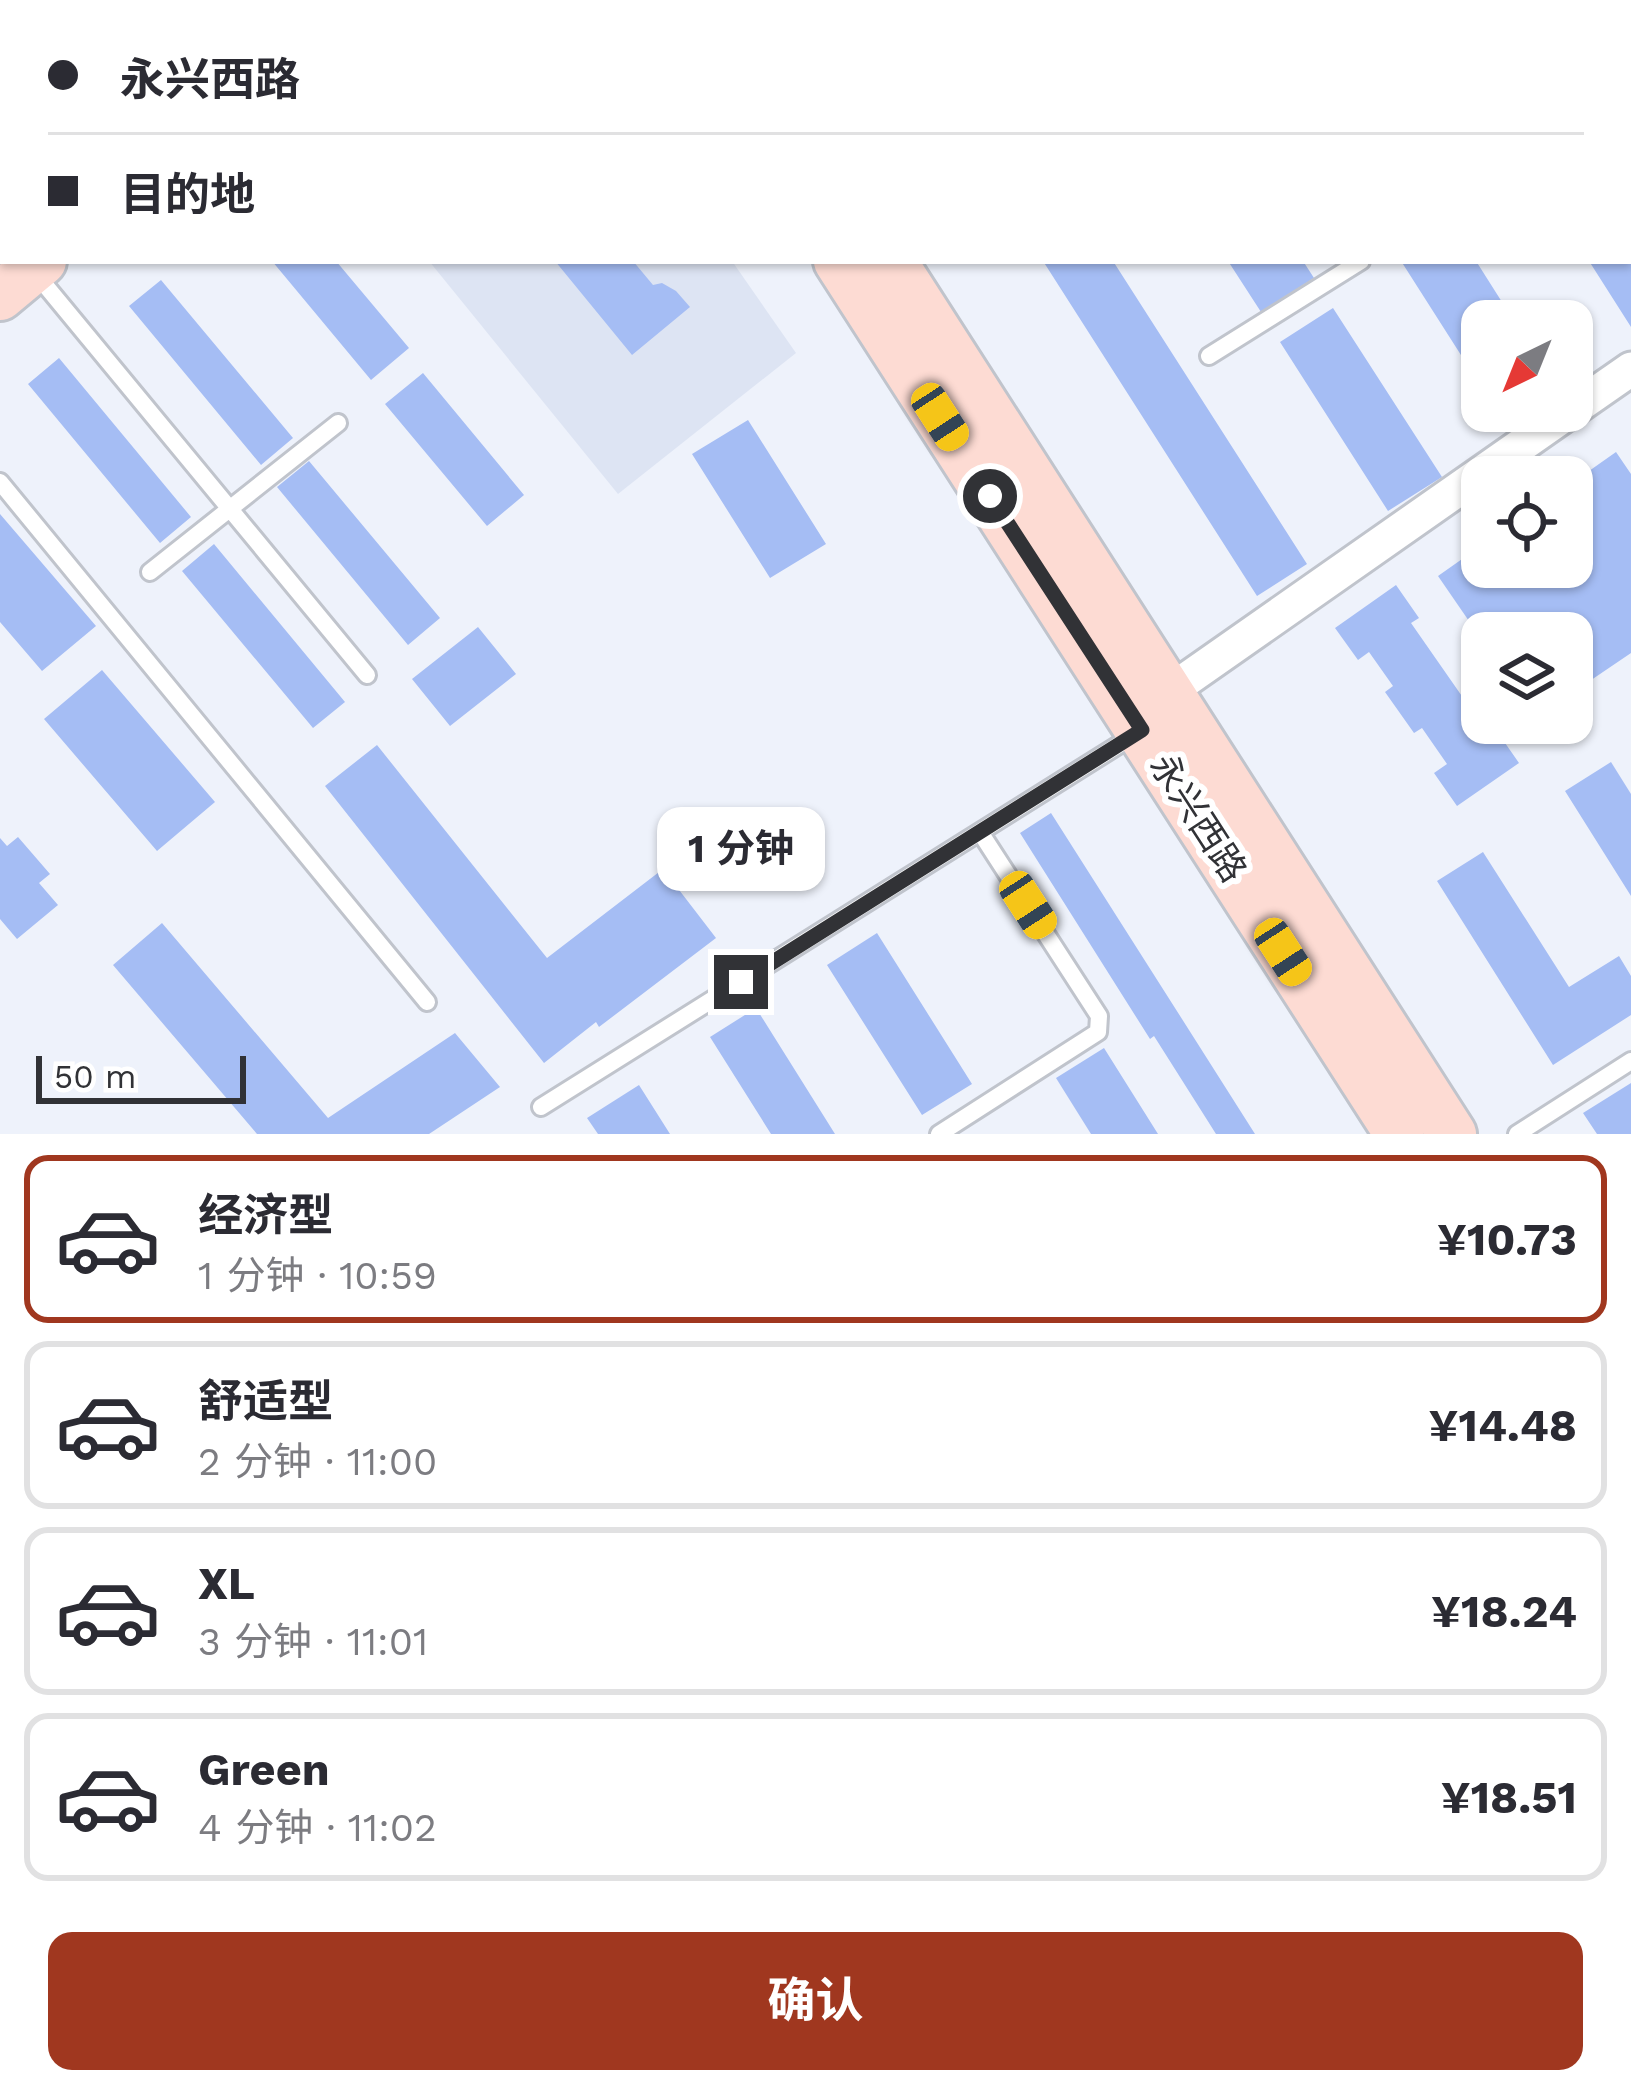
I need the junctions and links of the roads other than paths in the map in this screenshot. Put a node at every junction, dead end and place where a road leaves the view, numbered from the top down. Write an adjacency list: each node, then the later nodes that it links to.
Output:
1 (840, 264): 15 (main road, 永兴西路)
2 (894, 264): 14 (main road, 永兴西路)
3 (1356, 264): 5 (lane)
4 (16, 268): 11 (lane)
5 (1209, 356)
6 (1631, 369): 7 (street)
7 (1593, 395)
8 (338, 423): 11 (lane)
9 (1540, 432): 14 (street)
10 (0, 482): 17 (lane)
11 (230, 508): 12 (lane); 13 (lane)
12 (150, 572)
13 (368, 676)
14 (1170, 691): 22 (main road, 永兴西路)
15 (1142, 730): 16 (lane); 21 (main road, 永兴西路)
16 (980, 832): 19 (lane); 20 (lane)
17 (427, 1002)
18 (1631, 1061): 23 (lane)
19 (542, 1107)
20 (939, 1134)
21 (1399, 1134)
22 (1452, 1134)
23 (1517, 1134)

